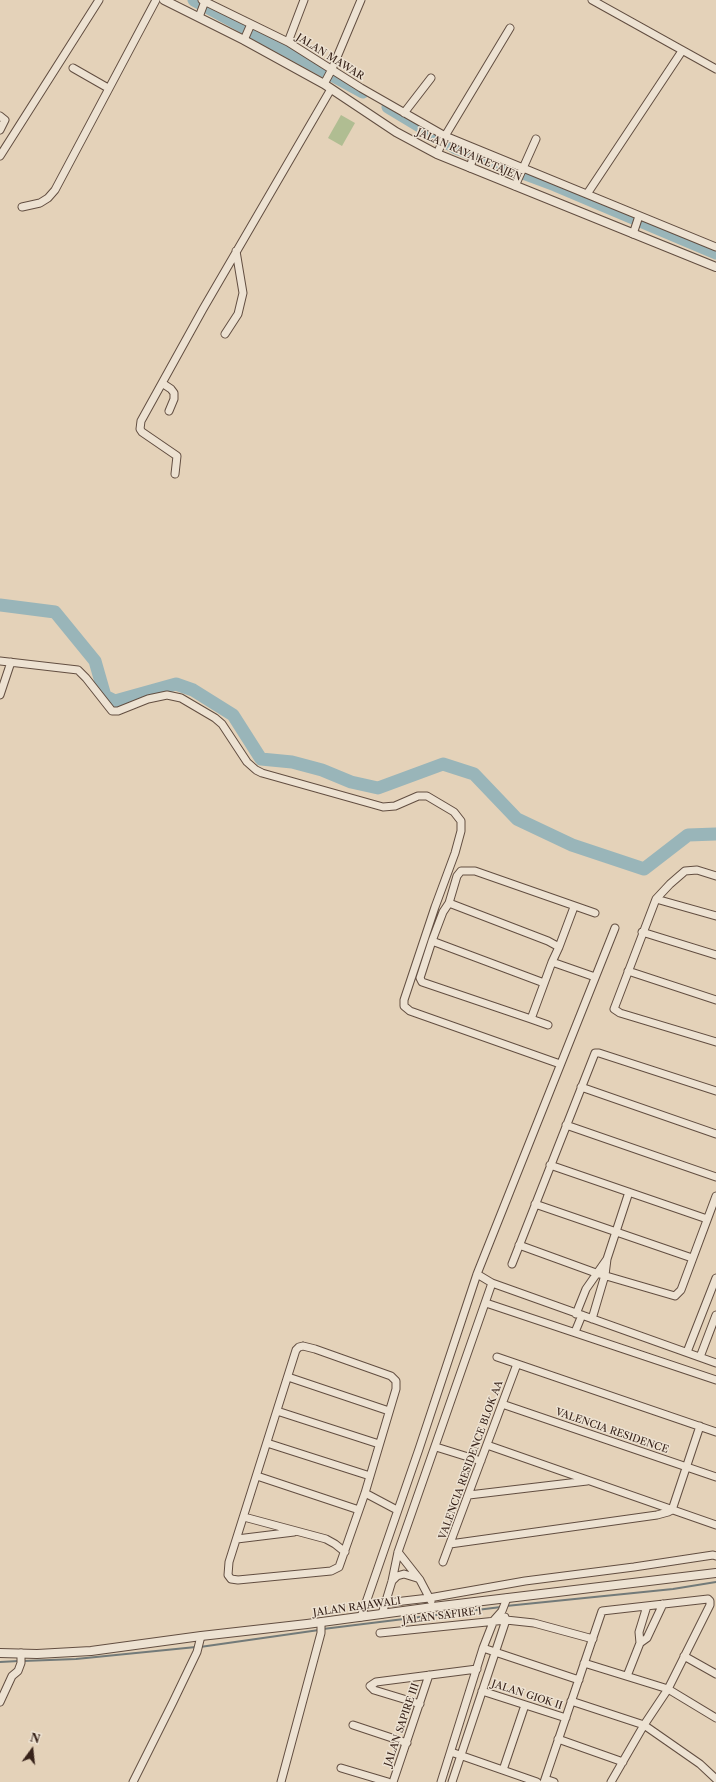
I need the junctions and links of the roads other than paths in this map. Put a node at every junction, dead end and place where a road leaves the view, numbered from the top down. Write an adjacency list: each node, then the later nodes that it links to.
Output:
1 (100, 0): 27 (street)
2 (156, 0): 19 (street)
3 (164, 0): 7 (street, JALAN RAYA KETAJEN)
4 (304, 0): 12 (street)
5 (361, 0): 16 (street)
6 (592, 0): 13 (street)
7 (173, 2): 8 (street, JALAN RAYA KETAJEN)
8 (202, 7): 9 (street, JALAN MAWAR); 11 (street, JALAN RAYA KETAJEN)
9 (250, 25): 11 (street); 12 (street, JALAN MAWAR)
10 (510, 28): 23 (street)
11 (245, 37): 18 (street, JALAN RAYA KETAJEN)
12 (288, 42): 16 (street, JALAN MAWAR)
13 (682, 50): 15 (street); 31 (street)
14 (73, 68): 19 (street)
15 (716, 69)
16 (331, 71): 18 (street); 20 (street, JALAN MAWAR)
17 (431, 78): 20 (street)
18 (327, 84): 25 (street, JALAN RAYA KETAJEN); 36 (street)
19 (108, 88): 32 (street)
20 (404, 113): 23 (street, JALAN MAWAR)
21 (0, 116): 22 (street)
22 (0, 130)
23 (445, 138): 25 (street); 26 (street, JALAN MAWAR)
24 (536, 139): 29 (street)
25 (438, 151): 28 (street, JALAN RAYA KETAJEN)
26 (474, 154): 28 (street); 29 (street, JALAN MAWAR)
27 (0, 156)
28 (470, 168): 30 (street, JALAN RAYA KETAJEN)
29 (521, 170): 30 (street); 31 (street, JALAN MAWAR)
30 (517, 183): 34 (street, JALAN RAYA KETAJEN)
31 (587, 194): 33 (street, JALAN MAWAR)
32 (22, 207)
33 (638, 218): 34 (street); 35 (street, JALAN MAWAR)
34 (634, 231): 37 (street, JALAN RAYA KETAJEN)
35 (716, 247)
36 (236, 252): 38 (street); 39 (street)
37 (716, 267)
38 (226, 334)
39 (162, 383): 40 (street); 41 (street)
40 (169, 411)
41 (175, 474)
42 (0, 661): 43 (street)
43 (11, 662): 44 (street); 64 (street)
44 (0, 695)
45 (716, 876): 46 (street)
46 (656, 899): 50 (street); 52 (street)
47 (449, 903): 48 (street); 53 (street); 54 (street)
48 (574, 907): 49 (street); 54 (street)
49 (595, 913)
50 (716, 916)
51 (615, 928): 58 (street)
52 (642, 932): 55 (street); 57 (street)
53 (432, 941): 59 (street); 61 (street)
54 (559, 948): 56 (street)
55 (716, 955)
56 (552, 962): 58 (street); 59 (street)
57 (628, 972): 60 (street); 63 (street)
58 (595, 977): 64 (street)
59 (544, 984): 61 (street)
60 (716, 1000)
61 (531, 1019): 62 (street)
62 (548, 1024)
63 (716, 1042)
64 (560, 1064): 81 (street)
65 (580, 1087): 66 (street); 67 (street); 68 (street)
66 (716, 1091)
67 (566, 1125): 69 (street); 70 (street)
68 (716, 1134)
69 (550, 1165): 71 (street); 73 (street)
70 (716, 1177)
71 (629, 1192): 74 (street); 75 (street)
72 (716, 1196): 74 (street)
73 (535, 1204): 75 (street); 76 (street)
74 (707, 1219): 77 (street)
75 (617, 1232): 77 (street); 78 (street)
76 (519, 1245): 79 (street); 80 (street)
77 (692, 1258): 82 (street)
78 (607, 1259): 80 (street); 82 (street)
79 (512, 1264)
80 (596, 1272): 82 (street); 85 (street)
81 (477, 1274): 84 (street); 117 (street)
82 (605, 1275): 86 (street)
83 (716, 1278): 92 (street)
84 (492, 1283): 87 (street); 88 (street)
85 (584, 1294): 86 (street); 88 (street)
86 (598, 1298): 90 (street)
87 (486, 1303): 91 (street); 107 (street)
88 (579, 1315): 90 (street); 91 (street)
89 (716, 1315): 94 (street)
90 (592, 1318): 92 (street)
91 (575, 1332): 98 (street)
92 (687, 1352): 94 (street)
93 (497, 1357): 96 (street)
94 (700, 1357): 95 (street)
95 (716, 1363)
96 (517, 1364): 99 (street, VALENCIA RESIDENCE BLOK AA); 102 (street)
97 (288, 1376): 100 (street); 101 (street); 101 (street)
98 (716, 1380)
99 (502, 1404): 106 (street, VALENCIA RESIDENCE BLOK AA); 109 (street, VALENCIA RESIDENCE)
100 (277, 1411): 104 (street); 105 (street)
101 (389, 1411): 105 (street)
102 (700, 1426): 103 (street); 109 (street)
103 (716, 1432)
104 (267, 1443): 110 (street); 111 (street)
105 (379, 1444): 111 (street)
106 (487, 1445): 108 (street, VALENCIA RESIDENCE BLOK AA); 113 (street)
107 (436, 1447): 108 (street); 125 (street)
108 (481, 1462): 115 (street, VALENCIA RESIDENCE BLOK AA)
109 (686, 1467): 112 (street, VALENCIA RESIDENCE); 118 (street)
110 (257, 1476): 116 (street); 119 (street)
111 (370, 1476): 114 (street)
112 (716, 1477)
113 (589, 1481): 115 (street); 118 (street)
114 (364, 1492): 116 (street); 117 (street)
115 (468, 1495): 123 (street, VALENCIA RESIDENCE BLOK AA)
116 (359, 1510): 124 (street)
117 (397, 1510): 138 (street)
118 (672, 1510): 120 (street); 123 (street)
119 (244, 1517): 121 (street); 122 (street)
120 (716, 1525)
121 (298, 1532): 122 (street); 124 (street)
122 (237, 1539): 124 (street)
123 (450, 1544): 127 (street, VALENCIA RESIDENCE BLOK AA)
124 (345, 1552)
125 (398, 1552): 129 (street); 130 (street)
126 (716, 1556): 131 (street)
127 (444, 1562)
128 (716, 1572): 134 (street, JALAN RAJAWALI)
129 (420, 1580): 130 (street); 131 (street)
130 (392, 1581): 132 (street)
131 (429, 1598): 132 (street); 136 (street)
132 (386, 1603): 137 (street)
133 (663, 1604): 135 (street); 145 (street); 149 (street)
134 (504, 1605): 136 (street, JALAN RAJAWALI); 139 (street); 140 (street)
135 (647, 1606): 144 (street); 145 (street)
136 (433, 1607): 137 (street, JALAN RAJAWALI)
137 (382, 1614): 138 (street, JALAN RAJAWALI)
138 (361, 1617): 141 (street, JALAN RAJAWALI)
139 (494, 1620): 140 (street, JALAN SAFIRE I); 142 (street, JALAN SAFIRE I); 146 (street)
140 (506, 1620): 144 (street, JALAN SAFIRE I); 148 (street)
141 (321, 1627): 143 (street, JALAN RAJAWALI); 177 (street)
142 (380, 1633)
143 (201, 1637): 150 (street, JALAN RAJAWALI); 176 (street)
144 (593, 1639): 151 (street)
145 (640, 1643): 155 (street)
146 (483, 1648): 148 (street); 152 (street)
147 (0, 1652): 150 (street, JALAN RAJAWALI)
148 (494, 1652): 156 (street); 158 (street)
149 (684, 1656): 153 (street); 157 (street)
150 (21, 1658): 160 (street)
151 (584, 1663): 155 (street); 156 (street)
152 (477, 1669): 154 (street); 169 (street)
153 (716, 1674)
154 (429, 1675): 161 (street, JALAN SAPIRE III); 161 (street)
155 (627, 1676): 157 (street)
156 (579, 1680): 159 (street)
157 (668, 1689): 164 (street); 166 (street)
158 (482, 1691): 162 (street, JALAN GIOK II); 170 (street)
159 (571, 1701): 163 (street); 166 (street)
160 (0, 1702)
161 (420, 1704): 168 (street, JALAN SAPIRE III)
162 (525, 1705): 163 (street, JALAN GIOK II); 173 (street)
163 (566, 1718): 167 (street)
164 (716, 1718)
165 (353, 1725): 168 (street)
166 (644, 1725): 171 (street); 174 (street)
167 (558, 1739): 171 (street); 175 (street)
168 (407, 1743): 179 (street, JALAN SAPIRE III)
169 (451, 1752): 170 (street); 180 (street)
170 (461, 1755): 173 (street); 181 (street)
171 (623, 1762): 184 (street)
172 (341, 1768): 178 (street)
173 (503, 1770): 182 (street)
174 (716, 1779)
175 (544, 1780): 183 (street)
176 (133, 1782)
177 (281, 1782)
178 (388, 1782)
179 (393, 1782)
180 (441, 1782)
181 (452, 1782)
182 (537, 1782)
183 (554, 1782)
184 (611, 1782)

